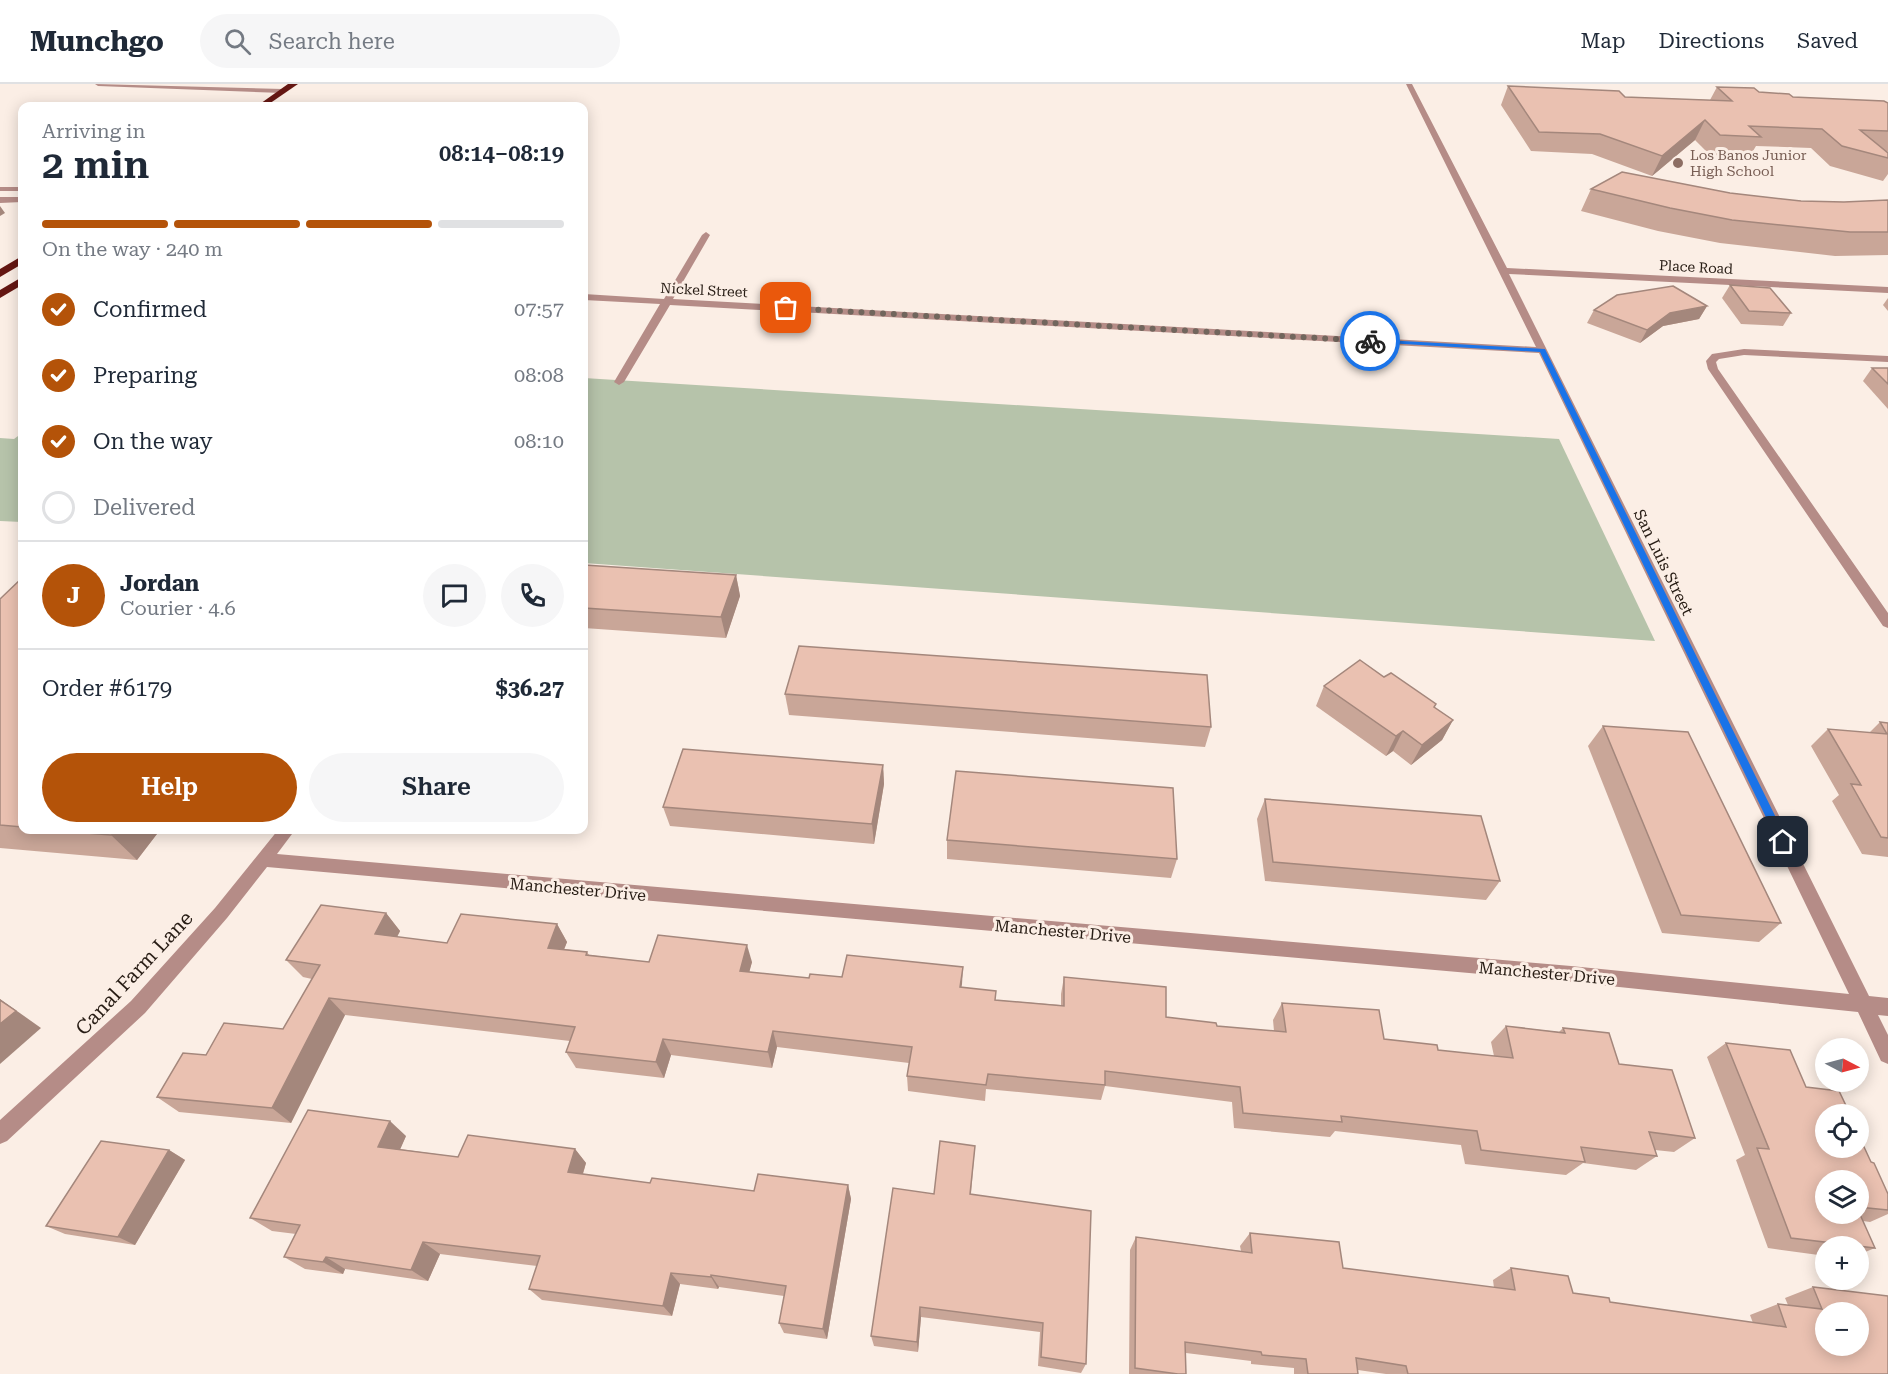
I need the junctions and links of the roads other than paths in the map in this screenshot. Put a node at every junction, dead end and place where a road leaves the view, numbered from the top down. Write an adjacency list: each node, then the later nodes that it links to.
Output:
1 (98, 84): 4 (street)
2 (294, 84): 4 (highway)
3 (1409, 84): 12 (street, San Luis Street)
4 (283, 91): 5 (highway)
5 (267, 102)
6 (0, 189): 7 (street)
7 (18, 189)
8 (0, 200): 9 (street)
9 (18, 200)
10 (706, 235): 18 (street)
11 (18, 262): 13 (highway)
12 (1503, 271): 15 (street, Place Road); 19 (street, San Luis Street)
13 (0, 274)
14 (18, 283): 16 (highway)
15 (1888, 290)
16 (0, 296)
17 (588, 297): 18 (street, Nickel Street)
18 (668, 302): 19 (street, Nickel Street); 21 (street)
19 (1543, 350): 25 (street, San Luis Street)
20 (1888, 359): 22 (street)
21 (619, 382)
22 (1888, 623)
23 (284, 834): 24 (street, Canal Farm Lane)
24 (262, 860): 25 (street, Manchester Drive); 28 (street, Canal Farm Lane)
25 (1863, 1004): 26 (street, Manchester Drive); 27 (street, San Luis Street)
26 (1888, 1007)
27 (1888, 1055)
28 (0, 1134)

